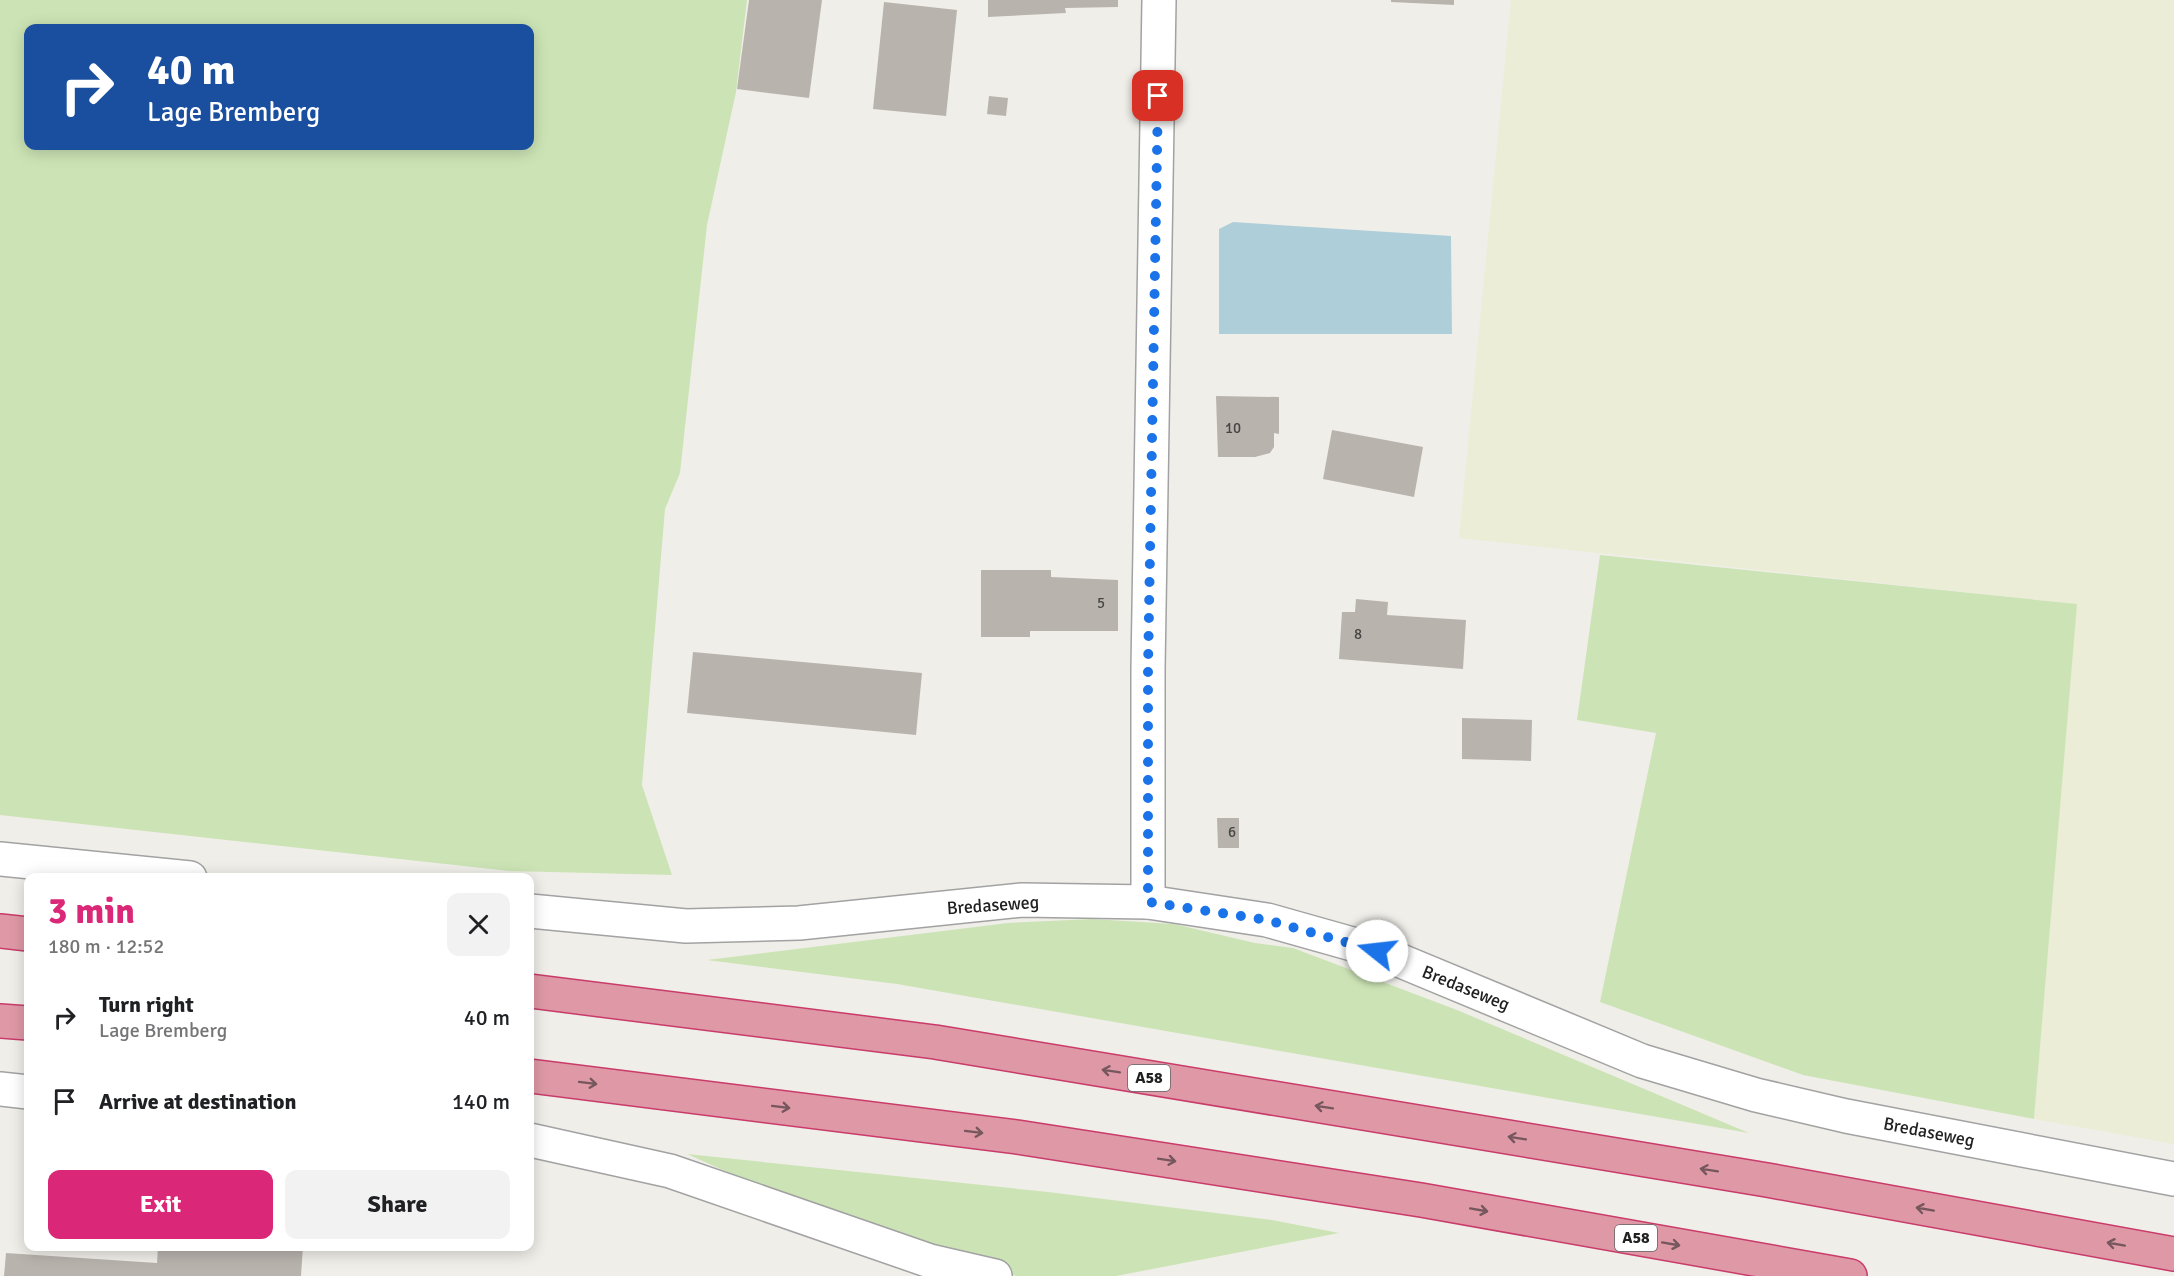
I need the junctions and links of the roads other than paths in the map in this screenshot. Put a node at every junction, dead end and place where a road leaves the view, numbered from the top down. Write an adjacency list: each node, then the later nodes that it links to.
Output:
1 (1159, 0): 4 (street)
2 (0, 859): 3 (street)
3 (140, 873)
4 (1148, 902): 5 (street, Bredaseweg); 15 (street, Bredaseweg)
5 (534, 911)
6 (0, 931): 7 (highway)
7 (24, 934)
8 (534, 992): 16 (highway, A58, one-way to 8)
9 (0, 1021): 10 (highway)
10 (24, 1023)
11 (534, 1077): 18 (highway, A58, one-way to 18)
12 (0, 1089): 13 (street)
13 (24, 1092)
14 (534, 1141): 17 (street)
15 (2174, 1179)
16 (2174, 1254)
17 (995, 1276)
18 (1850, 1276)

